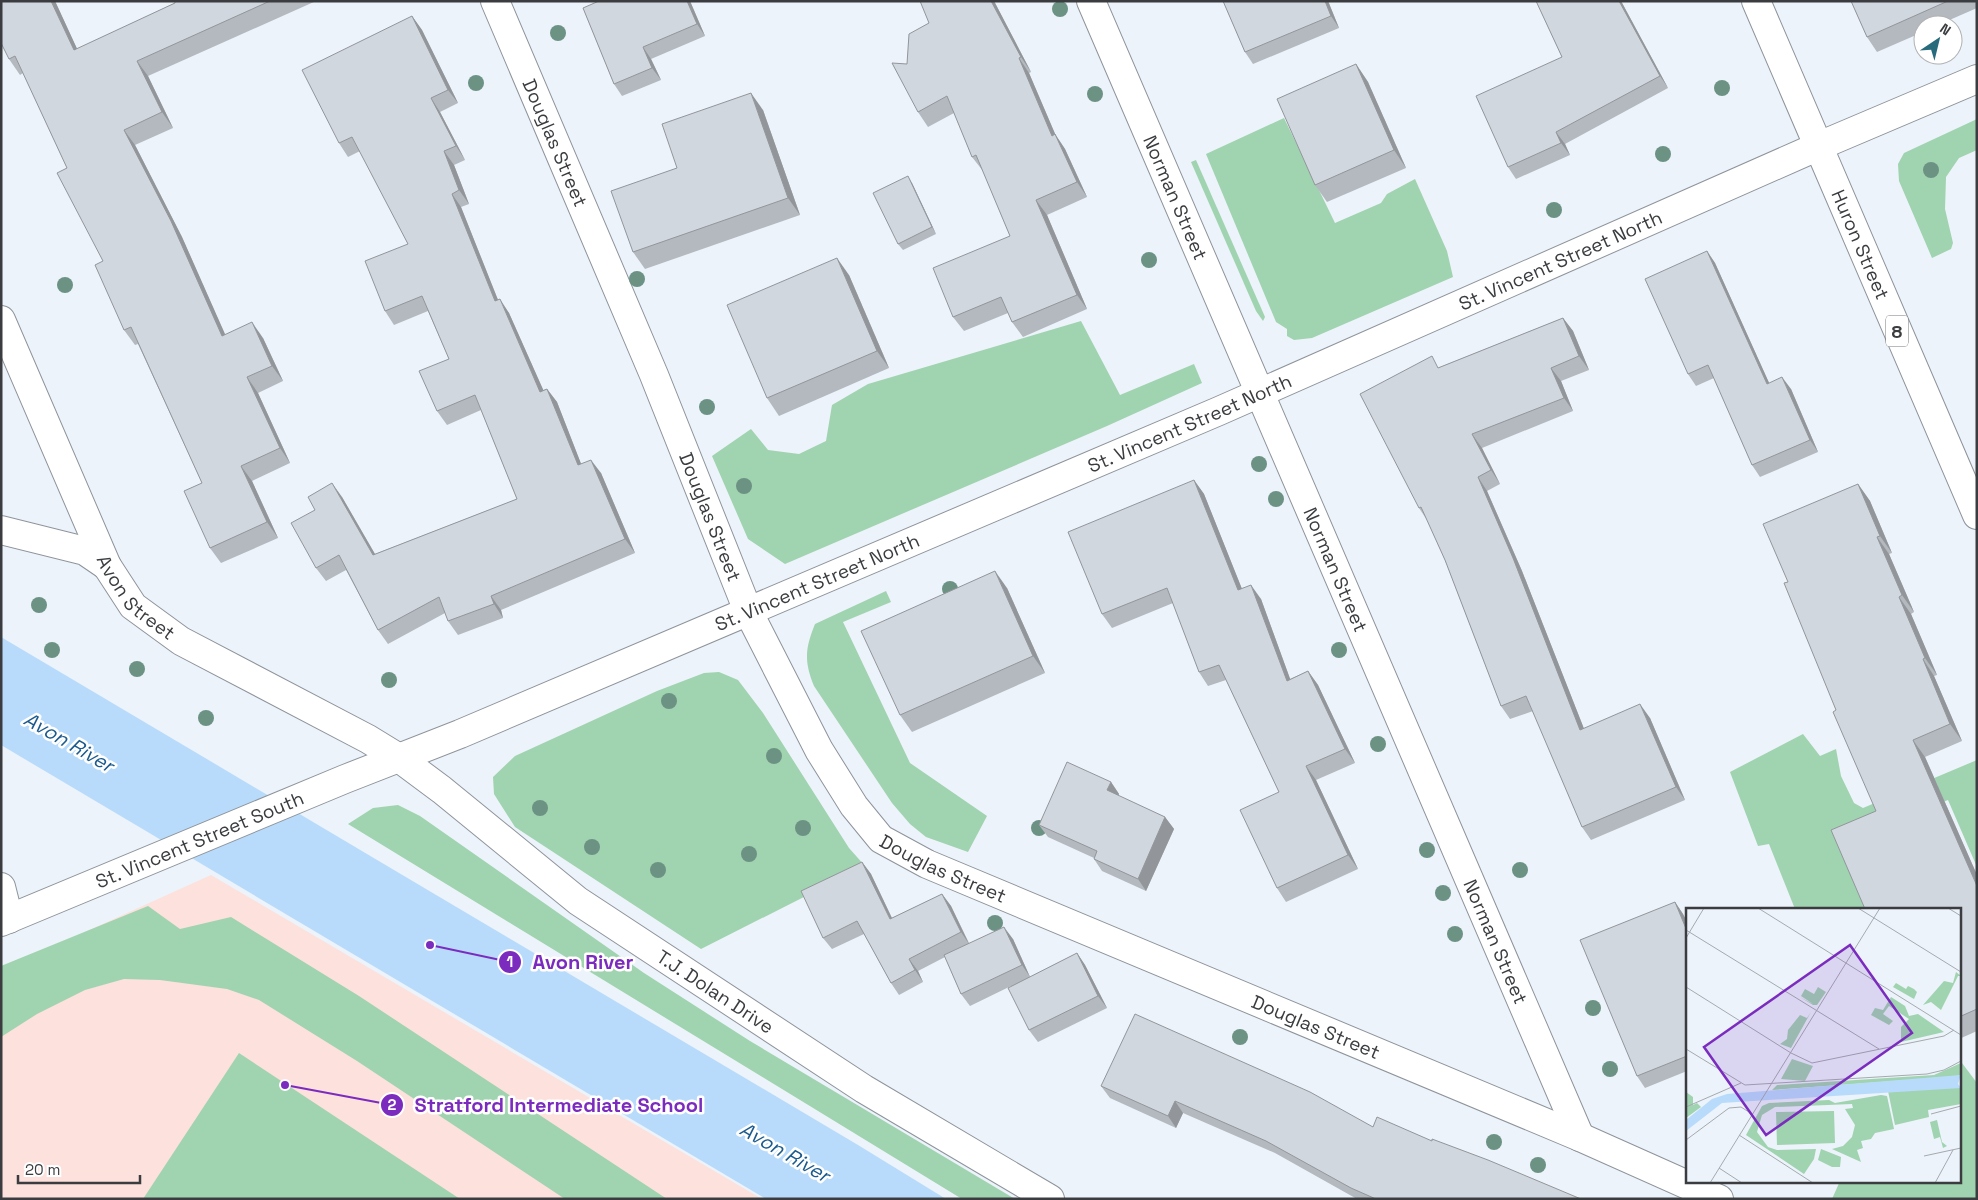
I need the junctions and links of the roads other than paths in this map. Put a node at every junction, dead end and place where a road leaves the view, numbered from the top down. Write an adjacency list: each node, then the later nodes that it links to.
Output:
1 (495, 1): 11 (street, Douglas Street)
2 (1091, 1): 7 (street, Norman Street)
3 (1756, 1): 5 (street, Huron Street / 8)
4 (1977, 78): 5 (street, St. Vincent Street North)
5 (1819, 146): 7 (street, St. Vincent Street North); 8 (street, Huron Street / 8)
6 (1, 320): 10 (street, Avon Street)
7 (1258, 393): 11 (street, St. Vincent Street North); 15 (street, Norman Street)
8 (1977, 515)
9 (1, 530): 10 (street)
10 (107, 566): 12 (street, Avon Street)
11 (748, 611): 12 (street, St. Vincent Street North); 15 (street, Douglas Street)
12 (399, 758): 14 (street, St. Vincent Street South); 16 (street, T.J. Dolan Drive)
13 (1, 886): 14 (street)
14 (5, 921)
15 (1580, 1137): 17 (street, Douglas Street)
16 (1050, 1199)
17 (1719, 1199)

